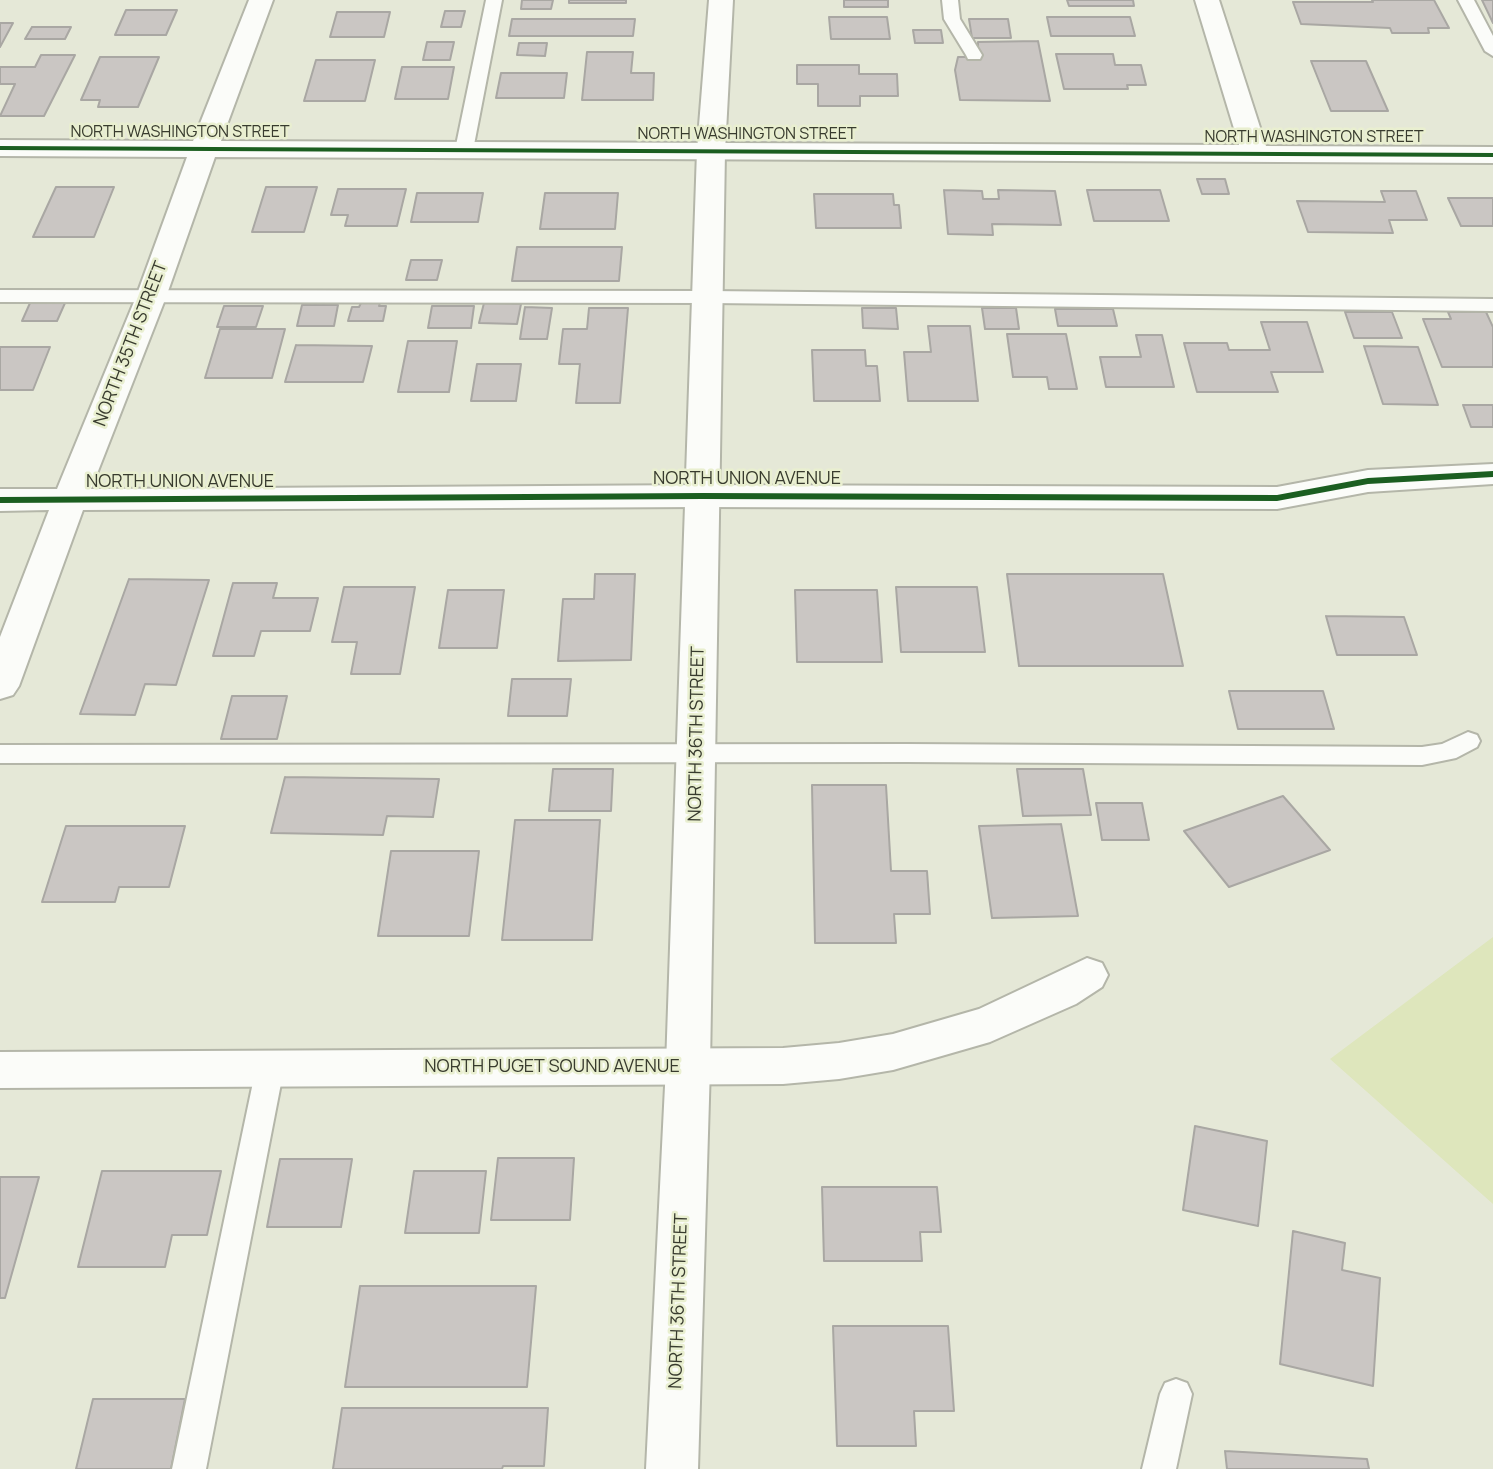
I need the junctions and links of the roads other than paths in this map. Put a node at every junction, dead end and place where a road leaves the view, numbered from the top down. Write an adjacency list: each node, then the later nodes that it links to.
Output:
1 (261, 0): 10 (street, NORTH 35TH STREET)
2 (494, 0): 11 (lane)
3 (721, 0): 12 (street, NORTH 36TH STREET)
4 (950, 0): 8 (lane)
5 (1207, 0): 13 (street)
6 (1466, 0): 7 (lane)
7 (1493, 51)
8 (974, 55)
9 (0, 148): 10 (street, NORTH WASHINGTON STREET)
10 (204, 149): 11 (street, NORTH WASHINGTON STREET); 16 (street, NORTH 35TH STREET)
11 (464, 150): 12 (street, NORTH WASHINGTON STREET)
12 (711, 151): 13 (street, NORTH WASHINGTON STREET); 17 (street, NORTH 36TH STREET)
13 (1255, 153): 14 (street, NORTH WASHINGTON STREET)
14 (1493, 155)
15 (0, 296): 16 (lane)
16 (151, 297): 17 (lane); 22 (street, NORTH 35TH STREET)
17 (709, 297): 18 (lane); 20 (street, NORTH 36TH STREET)
18 (1493, 305)
19 (1493, 474): 20 (street, NORTH UNION AVENUE)
20 (703, 496): 22 (street, NORTH UNION AVENUE); 26 (street, NORTH 36TH STREET)
21 (0, 500): 22 (street, NORTH UNION AVENUE)
22 (70, 500): 23 (street, NORTH 35TH STREET)
23 (0, 686)
24 (1468, 741): 26 (lane)
25 (0, 754): 26 (lane)
26 (697, 754): 28 (street, NORTH 36TH STREET)
27 (1087, 975): 28 (street, NORTH PUGET SOUND AVENUE)
28 (688, 1066): 29 (street, NORTH PUGET SOUND AVENUE); 33 (street, NORTH 36TH STREET)
29 (270, 1068): 30 (street, NORTH PUGET SOUND AVENUE); 32 (lane)
30 (0, 1070)
31 (1176, 1394): 34 (lane)
32 (189, 1469)
33 (672, 1469)
34 (1159, 1469)

